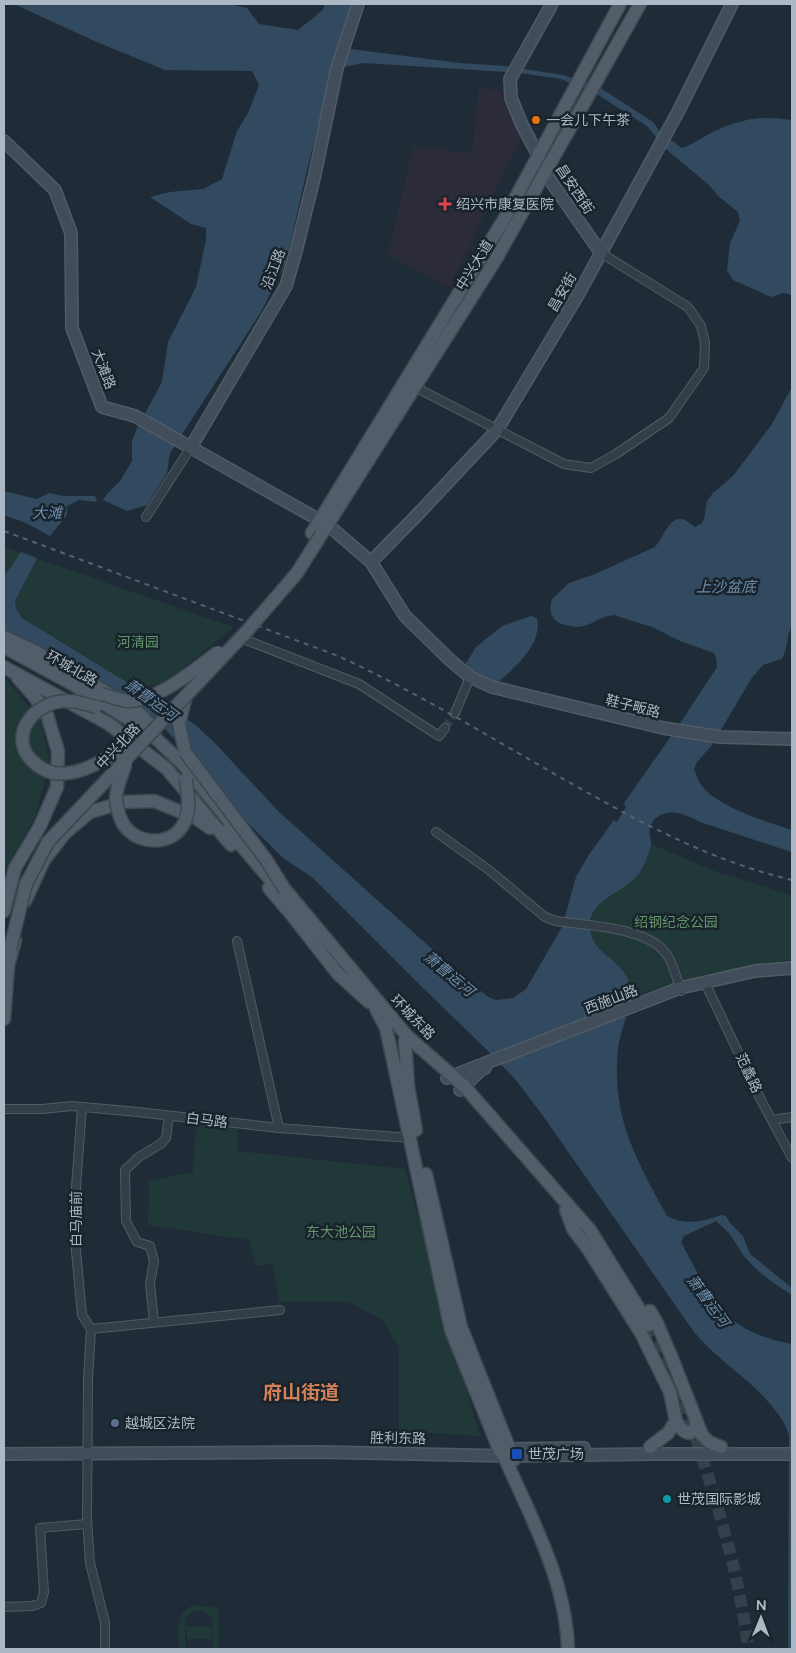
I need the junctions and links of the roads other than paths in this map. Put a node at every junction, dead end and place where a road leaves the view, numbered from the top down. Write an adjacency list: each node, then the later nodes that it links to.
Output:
1 (358, 4): 12 (street, 沿江路)
2 (552, 4): 7 (street, 昌安西街)
3 (620, 4): 7 (main road, 中兴大道)
4 (640, 4): 8 (main road, 中兴大道)
5 (732, 4): 9 (street, 昌安街)
6 (4, 141): 12 (street, 大滩路)
7 (538, 155): 8 (street, 昌安西街); 14 (main road, 中兴大道)
8 (545, 173): 9 (street, 昌安西街); 10 (main road, 中兴大道)
9 (601, 253): 11 (street, 昌安街); 11 (street)
10 (415, 387): 11 (street); 14 (main road, 中兴大道)
11 (497, 430): 15 (street, 昌安街)
12 (186, 445): 13 (street, 沿江路); 14 (street, 大滩路)
13 (146, 517)
14 (320, 528): 15 (street, 鞋子畈路); 17 (main road, 中兴北路, bridge); 21 (main road, 中兴北路)
15 (371, 562): 23 (street, 鞋子畈路)
16 (4, 637): 44 (main road)
17 (241, 638): 25 (main road, 中兴北路, bridge); 28 (street)
18 (4, 642): 21 (main road, bridge)
19 (4, 647): 24 (main road, 环城北路)
20 (4, 651): 24 (main road, 环城北路)
21 (218, 652): 31 (main road, 中兴北路, bridge)
22 (6, 668): 34 (main road); 36 (main road)
23 (470, 677): 27 (street); 30 (street, 鞋子畈路)
24 (72, 687): 26 (main road, 环城北路); 29 (main road, 环城北路)
25 (186, 696): 31 (main road, 中兴北路, bridge); 35 (main road, bridge)
26 (96, 707): 29 (main road, 环城北路); 31 (main road, bridge)
27 (455, 713)
28 (445, 728)
29 (146, 735): 32 (main road, 环城东路); 35 (main road, 环城东路, bridge)
30 (792, 739)
31 (129, 751): 32 (main road, bridge); 38 (main road, 中兴北路)
32 (186, 779): 41 (main road, 环城东路)
33 (436, 832): 43 (street)
34 (226, 840): 38 (main road); 44 (main road)
35 (286, 890): 41 (main road, 环城东路)
36 (4, 911)
37 (238, 941): 55 (street)
38 (7, 951): 45 (main road)
39 (792, 968): 43 (street, 西施山路)
40 (792, 972): 42 (street, 西施山路)
41 (351, 973): 44 (main road, 环城东路)
42 (707, 987): 43 (street, 西施山路); 54 (street, 范蠡路)
43 (678, 992): 47 (street, 西施山路)
44 (376, 1006): 46 (main road, 环城东路); 56 (main road)
45 (4, 1020)
46 (406, 1039): 48 (main road, 环城东路); 71 (main road)
47 (480, 1068): 48 (street, 西施山路); 49 (street, 西施山路)
48 (450, 1077): 49 (main road, 环城东路)
49 (462, 1088): 58 (main road, 环城东路)
50 (82, 1107): 51 (street, 白马路); 52 (street, 白马路); 62 (street, 白马庙前)
51 (4, 1109)
52 (169, 1116): 55 (street, 白马路); 60 (street)
53 (792, 1117): 54 (street)
54 (772, 1120): 57 (street, 范蠡路)
55 (279, 1128): 56 (street, 白马路)
56 (410, 1138): 71 (main road)
57 (792, 1158)
58 (568, 1208): 61 (main road, 环城东路); 63 (main road); 64 (main road)
59 (280, 1310): 60 (street)
60 (154, 1322): 62 (street)
61 (647, 1326)
62 (91, 1329): 69 (street)
63 (676, 1421): 64 (main road); 65 (main road)
64 (696, 1421): 67 (main road)
65 (650, 1447): 67 (street, 胜利东路); 71 (street, 胜利东路)
66 (4, 1448): 69 (street, 胜利东路)
67 (721, 1448): 70 (street, 胜利东路)
68 (792, 1448): 70 (street, 胜利东路)
69 (88, 1451): 71 (street, 胜利东路); 72 (street, 胜利东路); 74 (street)
70 (770, 1451): 71 (street, 胜利东路); 73 (street, 胜利东路)
71 (506, 1452): 77 (main road); 78 (main road)
72 (4, 1454)
73 (792, 1454)
74 (87, 1524): 75 (street); 76 (street)
75 (4, 1607)
76 (105, 1649)
77 (568, 1649)
78 (575, 1649)

